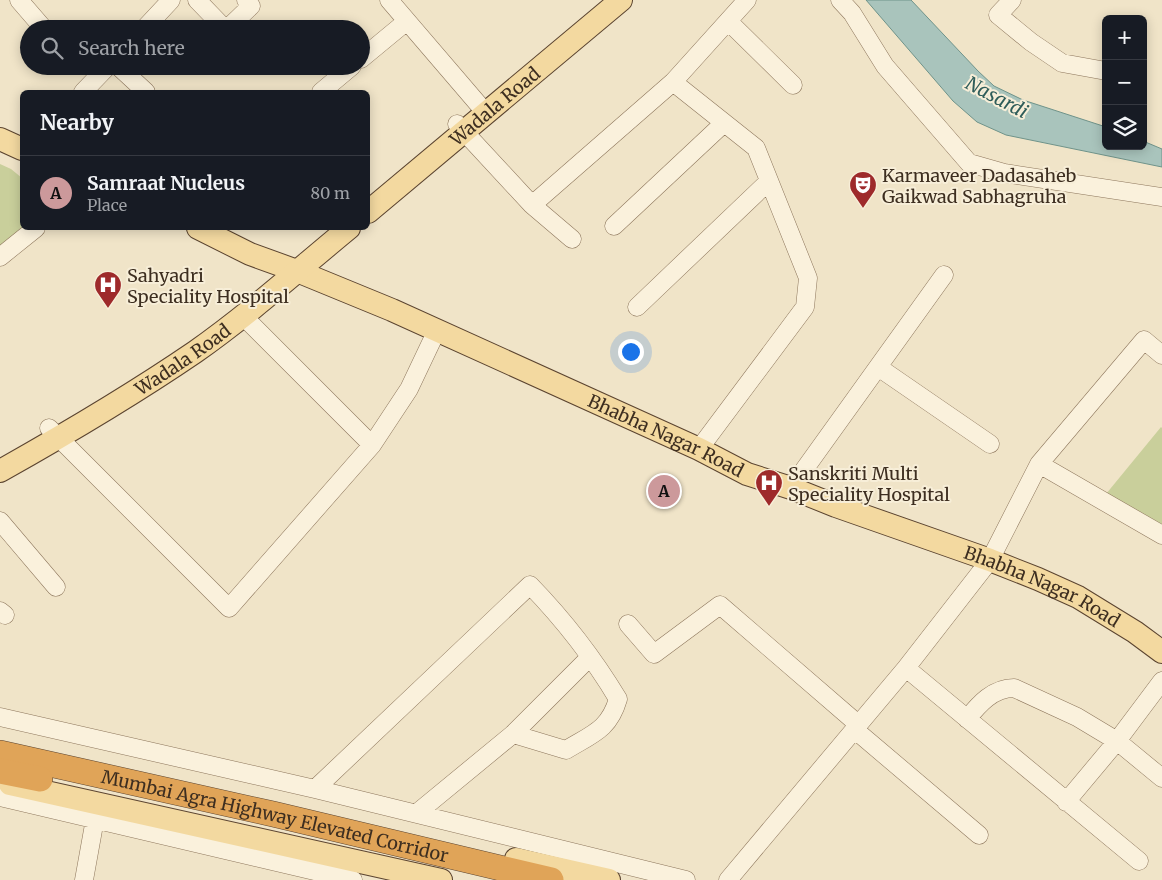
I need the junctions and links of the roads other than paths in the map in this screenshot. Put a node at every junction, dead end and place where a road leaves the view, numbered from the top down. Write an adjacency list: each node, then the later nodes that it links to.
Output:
1 (20, 0): 11 (street)
2 (171, 0): 12 (street)
3 (197, 0): 13 (street)
4 (246, 0): 14 (street)
5 (389, 0): 15 (street)
6 (606, 0): 27 (main road, Wadala Road)
7 (621, 0): 29 (main road, Wadala Road)
8 (746, 0): 16 (street)
9 (840, 0): 34 (street)
10 (1012, 0): 18 (street)
11 (37, 20)
12 (152, 20)
13 (217, 20)
14 (236, 20)
15 (407, 21): 17 (street); 27 (street)
16 (728, 21): 22 (street); 23 (street)
17 (370, 52)
18 (1102, 72)
19 (99, 75): 24 (street)
20 (128, 75): 25 (street)
21 (341, 75): 26 (street)
22 (673, 82): 28 (street); 35 (street)
23 (793, 85)
24 (85, 90)
25 (144, 90)
26 (323, 90)
27 (479, 105): 29 (main road, Wadala Road)
28 (724, 123): 32 (street); 37 (street)
29 (460, 128): 33 (main road, Wadala Road); 35 (street); 36 (main road, Wadala Road)
30 (0, 139): 31 (main road)
31 (20, 148)
32 (769, 181): 46 (street); 54 (street)
33 (370, 196)
34 (1162, 197)
35 (532, 205): 42 (street)
36 (370, 210)
37 (614, 226)
38 (34, 230): 43 (street)
39 (202, 230): 44 (main road, Bhabha Nagar Road)
40 (329, 230): 44 (main road, Wadala Road)
41 (346, 230): 44 (main road, Wadala Road)
42 (572, 238)
43 (0, 257)
44 (290, 269): 47 (main road, Wadala Road); 48 (main road, Bhabha Nagar Road); 51 (main road, Wadala Road)
45 (944, 275): 50 (street)
46 (637, 307)
47 (243, 316): 51 (main road, Wadala Road); 53 (street)
48 (437, 330): 53 (street); 54 (main road, Bhabha Nagar Road)
49 (1162, 355): 56 (street)
50 (878, 367): 52 (street); 58 (street)
51 (54, 432): 53 (street); 55 (main road, Wadala Road); 57 (main road, Wadala Road)
52 (990, 444)
53 (372, 445)
54 (699, 449): 58 (main road, Bhabha Nagar Road)
55 (0, 456)
56 (1039, 464): 60 (street); 61 (street)
57 (0, 471)
58 (791, 488): 61 (main road, Bhabha Nagar Road)
59 (0, 521): 62 (street)
60 (1162, 535)
61 (990, 560): 64 (main road, Bhabha Nagar Road); 66 (street)
62 (56, 588)
63 (628, 624): 70 (street)
64 (1162, 652)
65 (589, 658): 71 (street); 71 (street); 78 (street)
66 (906, 668): 69 (street); 70 (street)
67 (1162, 681): 72 (street)
68 (0, 717): 78 (street)
69 (967, 719): 72 (street); 80 (street)
70 (856, 727): 83 (street); 92 (street)
71 (513, 734): 81 (street)
72 (1117, 742): 76 (street); 80 (street)
73 (0, 744): 90 (main road)
74 (0, 753): 89 (highway, Mumbai Agra Highway Elevated Corridor)
75 (0, 771): 88 (highway, Mumbai Agra Highway Elevated Corridor)
76 (1162, 778)
77 (0, 782): 87 (main road)
78 (315, 789): 81 (street)
79 (0, 797): 82 (street)
80 (1066, 802): 84 (street)
81 (417, 813): 91 (street)
82 (96, 819): 85 (street); 86 (street)
83 (979, 835)
84 (1139, 861)
85 (84, 880)
86 (353, 880)
87 (441, 880)
88 (486, 880)
89 (551, 880)
90 (609, 880)
91 (686, 880)
92 (728, 880)

